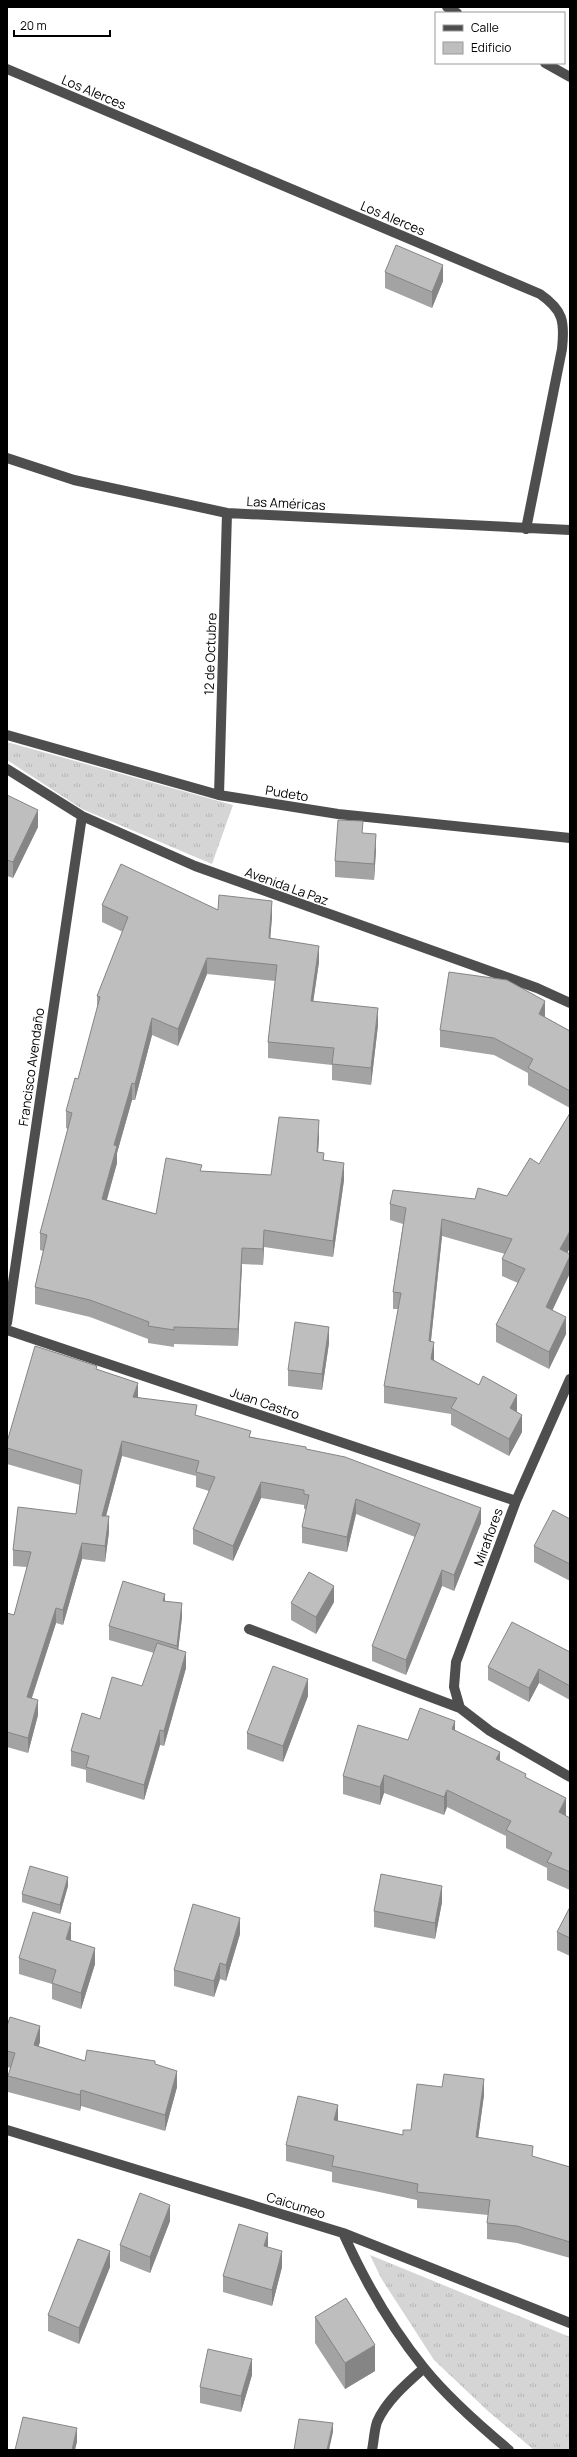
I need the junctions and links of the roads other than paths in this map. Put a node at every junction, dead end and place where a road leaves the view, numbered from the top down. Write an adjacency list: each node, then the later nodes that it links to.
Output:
1 (547, 64): 3 (street)
2 (7, 69): 6 (street, Los Alerces)
3 (570, 77)
4 (7, 458): 5 (street, Las Américas)
5 (228, 513): 6 (street, Las Américas); 10 (street, 12 de Octubre)
6 (526, 529): 7 (street, Las Américas)
7 (570, 530)
8 (7, 735): 10 (street, Pudeto)
9 (7, 769): 11 (street, Avenida La Paz)
10 (219, 795): 12 (street, Pudeto)
11 (82, 816): 13 (street, Avenida La Paz); 14 (street, Francisco Avendaño)
12 (570, 838)
13 (570, 1003)
14 (7, 1323)
15 (7, 1330): 17 (street, Juan Castro)
16 (570, 1379): 17 (street, Miraflores)
17 (516, 1501): 19 (street, Miraflores)
18 (249, 1629): 19 (street)
19 (460, 1708): 20 (street)
20 (570, 1777)
21 (7, 2130): 22 (street, Caicumeo)
22 (343, 2233): 23 (street, Caicumeo); 24 (street)
23 (570, 2323)
24 (424, 2368): 25 (street); 26 (street)
25 (372, 2450)
26 (509, 2450)

